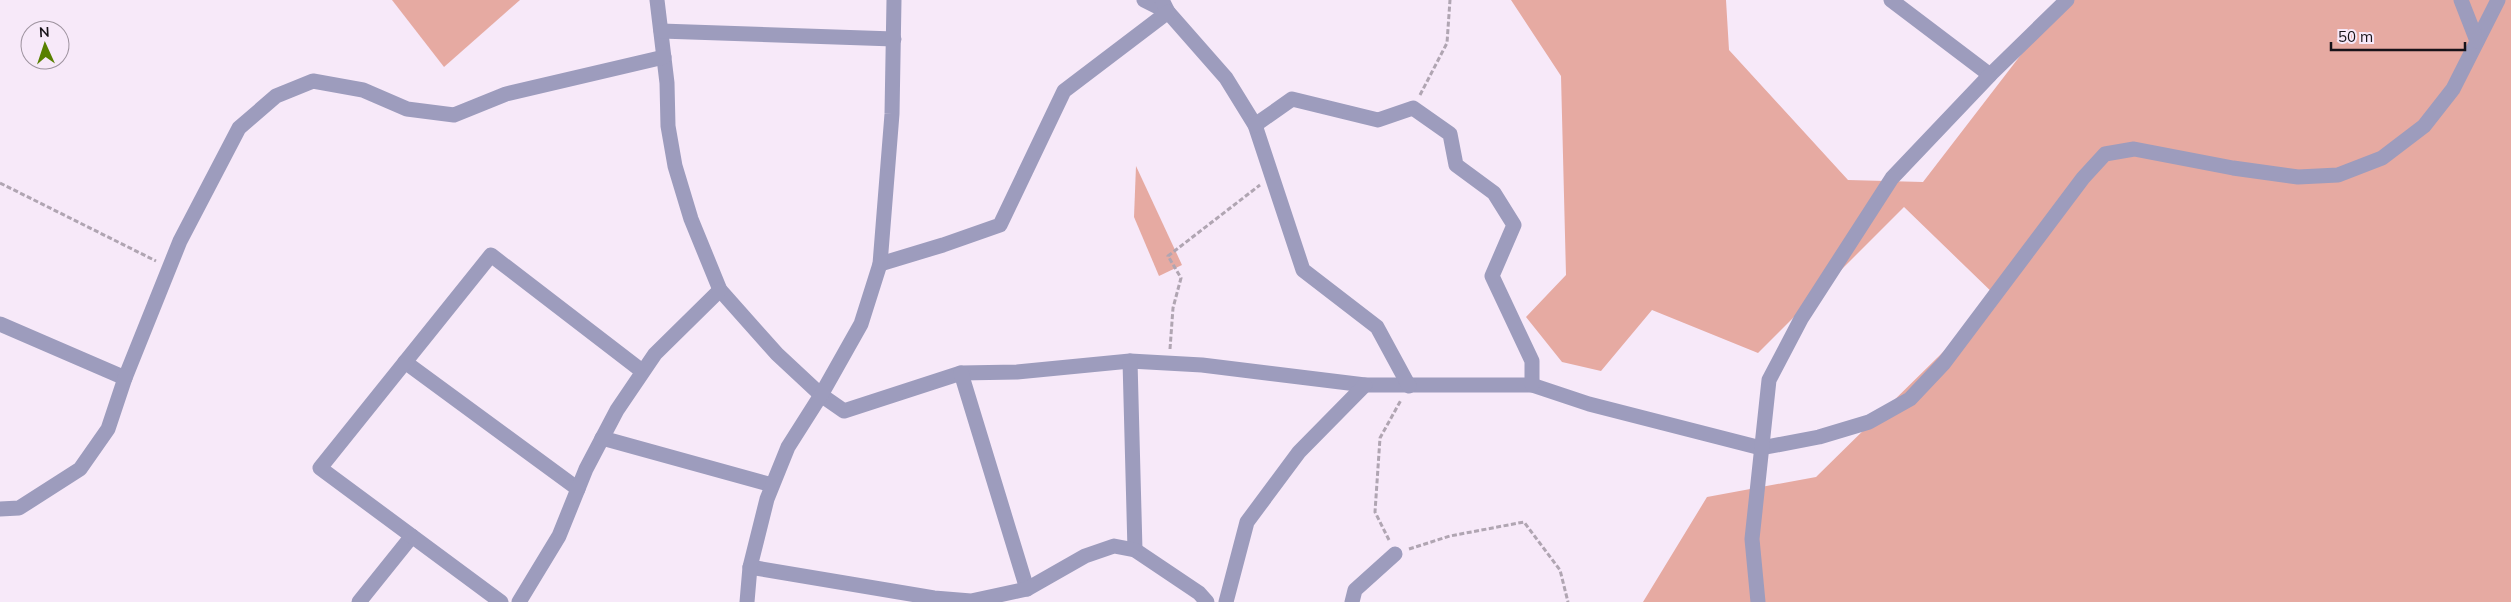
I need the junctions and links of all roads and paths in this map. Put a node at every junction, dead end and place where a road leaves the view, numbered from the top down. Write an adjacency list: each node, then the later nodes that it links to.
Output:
1 (657, 0): 10 (street)
2 (894, 0): 11 (street)
3 (1144, 0): 9 (street)
4 (1450, 0): 15 (path)
5 (1891, 0): 14 (street)
6 (2066, 0): 14 (street)
7 (2461, 0): 12 (street)
8 (2498, 0): 12 (street)
9 (1165, 6): 16 (street); 19 (street)
10 (661, 31): 11 (street); 13 (street)
11 (894, 39): 19 (street)
12 (2477, 41): 34 (street)
13 (664, 57): 20 (street); 21 (street)
14 (1990, 75): 34 (street)
15 (1413, 108): 16 (street); 30 (street)
16 (1255, 125): 17 (street)
17 (1271, 174): 25 (path); 31 (street)
18 (0, 182): 20 (path)
19 (880, 264): 32 (street)
20 (169, 267): 28 (street)
21 (720, 290): 26 (street); 32 (street)
22 (0, 324): 28 (street)
23 (1130, 361): 25 (street); 27 (street); 39 (street)
24 (405, 362): 26 (street); 36 (street); 38 (street)
25 (1168, 363): 29 (street)
26 (642, 372): 33 (street)
27 (961, 373): 32 (street); 42 (street)
28 (125, 378): 37 (street)
29 (1365, 385): 31 (street); 48 (street)
30 (1532, 385): 31 (street); 34 (street)
31 (1409, 386): 40 (path)
32 (821, 395): 35 (street)
33 (602, 438): 35 (street); 36 (street)
34 (1761, 448): 51 (street)
35 (772, 485): 41 (street)
36 (578, 489): 45 (street)
37 (0, 509)
38 (412, 536): 43 (street); 44 (street)
39 (1135, 550): 42 (street); 47 (street)
40 (1396, 554): 49 (street); 50 (path)
41 (750, 567): 42 (street); 46 (street)
42 (1027, 589)
43 (359, 602)
44 (502, 602)
45 (519, 602)
46 (747, 602)
47 (1207, 602)
48 (1226, 602)
49 (1352, 602)
50 (1568, 602)
51 (1758, 602)

